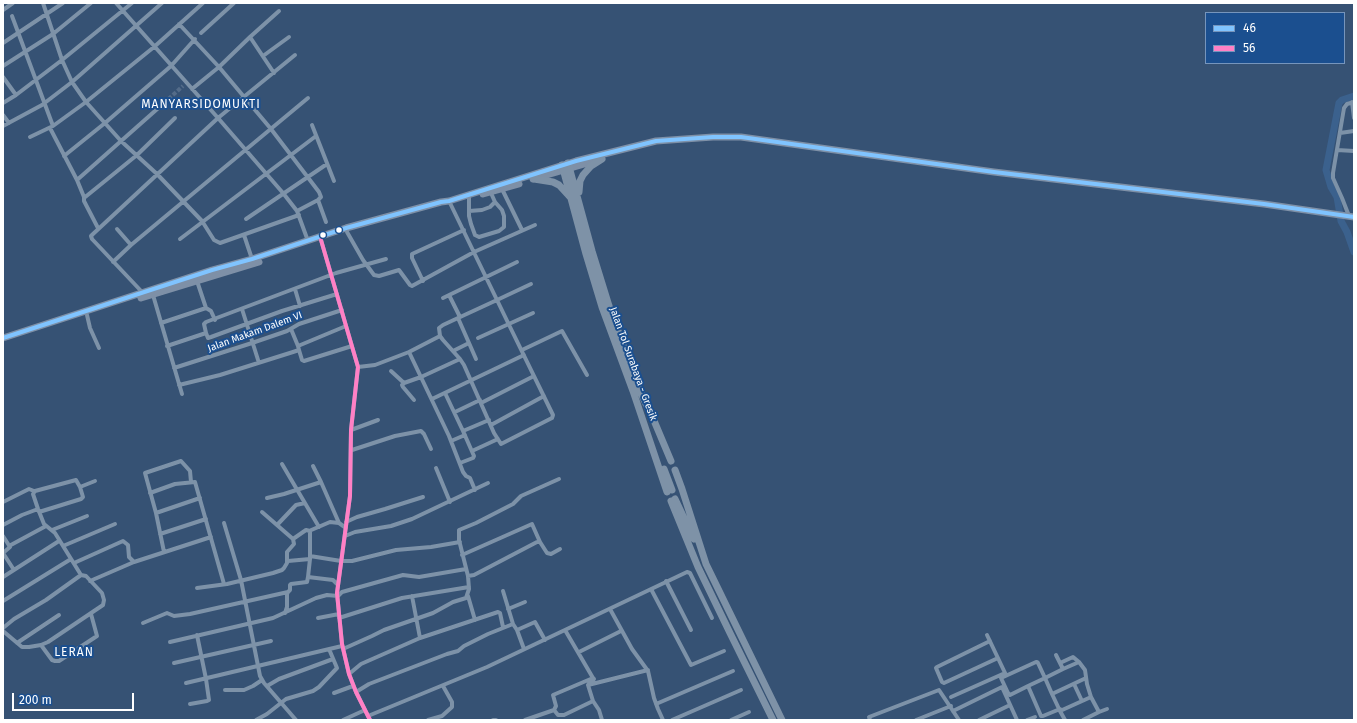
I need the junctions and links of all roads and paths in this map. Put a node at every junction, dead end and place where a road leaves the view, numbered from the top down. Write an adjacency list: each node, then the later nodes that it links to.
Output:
1 (14, 3): 10 (street)
2 (43, 3): 14 (street)
3 (63, 3): 14 (street)
4 (91, 3): 20 (street)
5 (116, 3): 12 (street)
6 (132, 3): 12 (street)
7 (162, 3): 17 (street)
8 (203, 3): 16 (street)
9 (234, 3): 19 (street)
10 (8, 5): 11 (street)
11 (3, 10)
12 (123, 11): 17 (street); 29 (street)
13 (280, 11): 21 (street)
14 (46, 14): 18 (street); 20 (street)
15 (12, 16): 18 (street)
16 (178, 24): 23 (street); 25 (street)
17 (136, 26): 25 (street); 36 (street)
18 (18, 32): 24 (street); 26 (street)
19 (201, 33)
20 (53, 34): 26 (street); 29 (street)
21 (250, 37): 28 (street); 32 (street)
22 (289, 37): 28 (street)
23 (195, 39): 31 (street); 32 (street)
24 (3, 43)
25 (154, 46): 31 (street); 41 (street)
26 (26, 52): 30 (street); 35 (street)
27 (295, 55): 33 (street)
28 (263, 56): 33 (street)
29 (62, 60): 35 (street); 36 (street)
30 (3, 66)
31 (170, 66): 37 (street); 50 (street)
32 (219, 67): 37 (street); 39 (street)
33 (274, 73): 39 (street)
34 (3, 77): 38 (street)
35 (36, 80): 38 (street); 44 (street)
36 (72, 82): 41 (street); 44 (street)
37 (192, 89): 48 (street)
38 (16, 95): 43 (street)
39 (244, 97): 48 (street); 55 (street)
40 (308, 98): 55 (street)
41 (86, 102): 50 (street); 54 (street)
42 (1353, 102): 49 (street); 57 (street)
43 (3, 103)
44 (44, 103): 51 (street); 54 (street)
45 (164, 103): 60 (street)
46 (3, 114): 51 (street)
47 (175, 118): 66 (street)
48 (218, 118): 63 (street); 71 (street)
49 (1354, 118)
50 (105, 122): 60 (street); 67 (street)
51 (9, 123): 53 (street)
52 (312, 125): 58 (street)
53 (3, 126)
54 (52, 127): 59 (street); 67 (street)
55 (271, 128): 63 (street); 65 (street)
56 (1354, 131): 57 (street)
57 (1340, 133): 62 (street)
58 (316, 136): 65 (street); 69 (street)
59 (30, 137)
60 (121, 141): 66 (street); 75 (street)
61 (661, 141): 68 (highway); 70 (highway); 89 (highway)
62 (1338, 150): 64 (street); 89 (street)
63 (245, 151): 72 (street); 84 (street)
64 (1354, 151)
65 (291, 154): 72 (street); 73 (street)
66 (136, 155): 71 (street); 81 (street)
67 (64, 156): 75 (street)
68 (602, 159): 70 (highway); 83 (highway)
69 (327, 164): 73 (street); 76 (street)
70 (566, 167): 74 (highway); 83 (highway, Jalan Tol Surabaya - Gresik); 100 (highway)
71 (157, 174): 84 (street); 97 (street)
72 (265, 174): 79 (street); 91 (street)
73 (307, 176): 79 (street); 82 (street)
74 (534, 179): 77 (highway); 83 (highway)
75 (77, 180): 81 (street)
76 (334, 181)
77 (502, 189): 78 (highway); 96 (street)
78 (491, 192): 80 (highway); 85 (street)
79 (283, 193): 88 (street); 90 (street)
80 (469, 197): 86 (highway); 87 (street)
81 (84, 198): 97 (street)
82 (318, 200): 88 (street); 92 (street)
83 (575, 200): 161 (highway, Jalan Tol Surabaya - Gresik); 161 (highway, Jalan Tol Surabaya - Gresik)
84 (184, 202): 91 (street); 103 (street)
85 (495, 202): 87 (street); 87 (street)
86 (450, 203): 95 (street); 98 (highway)
87 (469, 211)
88 (298, 213): 99 (street); 100 (street)
89 (1352, 216)
90 (246, 219)
91 (202, 221): 99 (street); 101 (street)
92 (326, 222)
93 (535, 225): 96 (street)
94 (117, 229): 103 (street)
95 (464, 230): 104 (street); 113 (street)
96 (522, 230): 104 (street)
97 (95, 231): 107 (street)
98 (347, 232): 102 (highway); 109 (street)
99 (244, 235): 105 (street)
100 (307, 237): 105 (highway)
101 (180, 239)
102 (321, 240): 110 (street); 112 (highway)
103 (131, 245): 107 (street)
104 (474, 252): 111 (street); 113 (street)
105 (251, 256): 116 (highway)
106 (386, 259): 109 (street)
107 (114, 260): 116 (street)
108 (517, 262): 111 (street)
109 (367, 265): 110 (street); 113 (street)
110 (332, 275): 115 (street); 117 (street)
111 (486, 277): 119 (street); 121 (street)
112 (198, 281): 118 (highway); 123 (street)
113 (423, 281)
114 (531, 284): 121 (street)
115 (295, 289): 122 (street); 124 (street)
116 (143, 293): 127 (highway)
117 (337, 294): 122 (street); 125 (street)
118 (153, 295): 127 (highway); 130 (street)
119 (449, 295): 120 (street); 128 (street)
120 (442, 298)
121 (497, 300): 128 (street); 132 (street)
122 (300, 306): 131 (street)
123 (206, 308): 129 (street); 130 (street)
124 (242, 310): 129 (street); 131 (street)
125 (342, 310): 133 (street); 134 (street, Jalan Makam Dalem VI)
126 (533, 313): 132 (street)
127 (86, 314): 137 (highway); 139 (highway); 144 (street)
128 (459, 318): 136 (street); 141 (street)
129 (215, 320): 135 (street)
130 (161, 323): 142 (street)
131 (246, 325): 135 (street); 140 (street)
132 (509, 325): 138 (street); 148 (street)
133 (346, 326): 143 (street); 145 (street)
134 (291, 329): 140 (street, Jalan Makam Dalem VI); 145 (street)
135 (206, 333): 142 (street)
136 (440, 336): 146 (street); 147 (street)
137 (3, 338)
138 (478, 338)
139 (3, 342)
140 (252, 343): 151 (street); 153 (street, Jalan Makam Dalem VI)
141 (469, 343): 146 (street); 150 (street)
142 (167, 346): 153 (street)
143 (352, 346): 145 (street); 152 (street)
144 (100, 348)
145 (298, 348): 151 (street)
146 (453, 351): 149 (street)
147 (409, 352): 152 (street); 157 (street)
148 (523, 353): 155 (street); 156 (street); 158 (street)
149 (460, 358): 157 (street); 158 (street)
150 (476, 359)
151 (259, 363): 160 (street)
152 (358, 367): 172 (street)
153 (174, 368): 160 (street)
154 (391, 371): 159 (street)
155 (587, 375)
156 (534, 376): 164 (street); 167 (street)
157 (421, 377): 159 (street); 165 (street)
158 (471, 381): 162 (street); 167 (street)
159 (404, 383): 166 (street)
160 (179, 385): 163 (street)
161 (639, 389): 179 (highway, Jalan Tol Surabaya - Gresik)
162 (445, 393): 165 (street); 168 (street)
163 (182, 394)
164 (544, 396): 171 (street); 174 (street)
165 (432, 399): 175 (street)
166 (414, 400)
167 (480, 402): 168 (street); 170 (street)
168 (455, 412): 173 (street)
169 (378, 420): 172 (street)
170 (489, 420): 171 (street); 173 (street)
171 (491, 425): 174 (street)
172 (351, 430): 177 (street)
173 (464, 433): 175 (street); 178 (street)
174 (498, 439): 178 (street)
175 (451, 441): 180 (street)
176 (431, 449): 177 (street)
177 (352, 450): 206 (street)
178 (472, 451): 180 (street)
179 (671, 461)
180 (460, 462): 192 (street)
181 (282, 464): 191 (street)
182 (313, 466): 188 (street)
183 (436, 468): 199 (street)
184 (675, 470): 236 (highway)
185 (560, 479): 223 (street)
186 (95, 481): 190 (street)
187 (191, 482): 194 (street); 194 (street); 196 (street)
188 (321, 482): 191 (street); 208 (street)
189 (488, 483): 192 (street)
190 (80, 487): 193 (street); 201 (street)
191 (296, 490): 197 (street); 200 (street)
192 (475, 490): 199 (street)
193 (34, 491): 198 (street); 201 (street)
194 (150, 493): 203 (street)
195 (423, 497): 206 (street)
196 (200, 498): 203 (street); 205 (street)
197 (267, 498)
198 (3, 502)
199 (450, 502): 219 (street)
200 (305, 503): 211 (street); 213 (street)
201 (39, 511): 210 (street); 212 (street)
202 (262, 512): 211 (street)
203 (156, 513): 217 (street)
204 (87, 516): 215 (street)
205 (206, 519): 217 (street); 220 (street)
206 (346, 522): 214 (street)
207 (224, 523): 243 (street)
208 (339, 523): 213 (street); 214 (street)
209 (115, 524): 226 (street)
210 (3, 525)
211 (277, 525): 221 (street)
212 (46, 526): 215 (street); 225 (street)
213 (319, 527): 216 (street)
214 (346, 528): 219 (street)
215 (52, 530): 222 (street)
216 (309, 531): 221 (street); 231 (street)
217 (160, 534): 228 (street)
218 (3, 536): 225 (street)
219 (344, 536): 233 (street)
220 (211, 537): 228 (street); 246 (street)
221 (293, 539): 232 (street)
222 (59, 541): 226 (street); 238 (street)
223 (460, 542): 229 (street); 233 (street)
224 (540, 542): 227 (street); 229 (street); 240 (street)
225 (10, 546): 238 (street)
226 (63, 546): 230 (street)
227 (560, 549)
228 (164, 552): 234 (street)
229 (462, 555): 237 (street)
230 (71, 558): 235 (street); 256 (street)
231 (310, 558): 232 (street); 233 (street); 242 (street)
232 (288, 561): 243 (street)
233 (341, 561): 247 (street)
234 (134, 562): 235 (street); 244 (street)
235 (74, 563): 239 (street)
236 (706, 564): 351 (highway); 352 (highway)
237 (466, 569): 240 (street); 253 (street)
238 (14, 570): 241 (street)
239 (82, 575): 244 (street); 273 (street)
240 (468, 576): 248 (street)
241 (3, 577)
242 (308, 577): 247 (street); 251 (street)
243 (241, 580): 246 (street); 257 (street)
244 (90, 581): 262 (street)
245 (666, 581): 250 (street); 267 (street); 276 (street)
246 (224, 584): 249 (street)
247 (338, 585): 253 (street)
248 (469, 587): 254 (street); 255 (street)
249 (197, 588)
250 (651, 589): 260 (street); 291 (street)
251 (288, 592): 257 (street); 261 (street)
252 (503, 592): 259 (street)
253 (338, 596): 261 (street); 264 (street)
254 (412, 596): 264 (street); 266 (street)
255 (468, 596): 266 (street); 268 (street)
256 (3, 601)
257 (246, 602): 269 (street); 270 (street)
258 (526, 602): 259 (street)
259 (508, 609): 271 (street)
260 (610, 609): 275 (street); 277 (street)
261 (285, 613): 270 (street)
262 (91, 614): 286 (street); 286 (street)
263 (59, 615): 285 (street)
264 (339, 616): 265 (street); 288 (street)
265 (318, 618)
266 (416, 618): 280 (street); 288 (street)
267 (712, 618)
268 (475, 620): 272 (street); 280 (street)
269 (143, 623)
270 (250, 623): 279 (street); 287 (street)
271 (513, 624): 272 (street); 274 (street)
272 (503, 627): 320 (street)
273 (3, 629): 285 (street)
274 (517, 630): 281 (street); 290 (street)
275 (565, 630): 281 (street); 292 (street)
276 (691, 630)
277 (621, 631): 292 (street); 302 (street)
278 (987, 635): 284 (street)
279 (197, 636): 283 (street); 294 (street)
280 (420, 638): 304 (street)
281 (545, 640): 290 (street)
282 (271, 641): 287 (street)
283 (170, 642)
284 (990, 642): 295 (street); 295 (street)
285 (16, 643): 286 (street)
286 (41, 645)
287 (254, 645): 294 (street); 300 (street)
288 (343, 647): 289 (street); 304 (street)
289 (329, 649): 296 (street); 300 (street)
290 (524, 649): 316 (street)
291 (724, 651)
292 (579, 652): 306 (street)
293 (1056, 655): 299 (street)
294 (202, 657): 298 (street); 309 (street)
295 (998, 658): 305 (street)
296 (333, 659): 314 (street); 327 (street)
297 (1079, 662): 299 (street); 301 (street); 308 (street)
298 (174, 663)
299 (1060, 663): 301 (street)
300 (258, 666): 309 (street); 310 (street)
301 (1063, 669): 307 (street)
302 (648, 670): 313 (street); 329 (street)
303 (733, 671): 329 (street)
304 (349, 674): 315 (street)
305 (1006, 674): 307 (street); 317 (street); 323 (street)
306 (593, 678): 313 (street); 334 (street)
307 (1045, 678): 317 (street); 322 (street)
308 (1086, 678): 312 (street); 324 (street)
309 (206, 679): 311 (street); 328 (street)
310 (262, 680): 314 (street); 318 (street)
311 (186, 683)
312 (1074, 684): 322 (street); 326 (street)
313 (588, 685): 325 (street)
314 (267, 686): 327 (street)
315 (353, 686): 320 (street); 321 (street)
316 (443, 686): 340 (street); 341 (street)
317 (1028, 686): 335 (street)
318 (224, 690)
319 (741, 690): 349 (street)
320 (356, 692): 333 (street)
321 (334, 693)
322 (1052, 694): 335 (street)
323 (951, 697)
324 (1091, 697): 326 (street); 338 (street)
325 (593, 701): 334 (street); 347 (street)
326 (1082, 701): 335 (street)
327 (281, 703): 342 (street); 343 (street)
328 (190, 704)
329 (656, 704): 348 (street)
330 (1010, 705): 336 (street); 356 (street); 357 (street)
331 (950, 706): 336 (street); 353 (street); 354 (street)
332 (1107, 709): 338 (street)
333 (365, 710): 340 (street); 344 (street)
334 (554, 710): 346 (street)
335 (1060, 710): 359 (street)
336 (953, 711): 355 (street)
337 (749, 712): 350 (street)
338 (1099, 712): 360 (street)
339 (1035, 717): 358 (street)
340 (369, 718)
341 (443, 718): 345 (street)
342 (256, 720)
343 (296, 720)
344 (343, 720)
345 (428, 720)
346 (525, 720)
347 (602, 720)
348 (663, 720)
349 (672, 720)
350 (731, 720)
351 (773, 720)
352 (782, 720)
353 (870, 720)
354 (916, 720)
355 (959, 720)
356 (979, 720)
357 (1018, 720)
358 (1027, 720)
359 (1065, 720)
360 (1083, 720)

